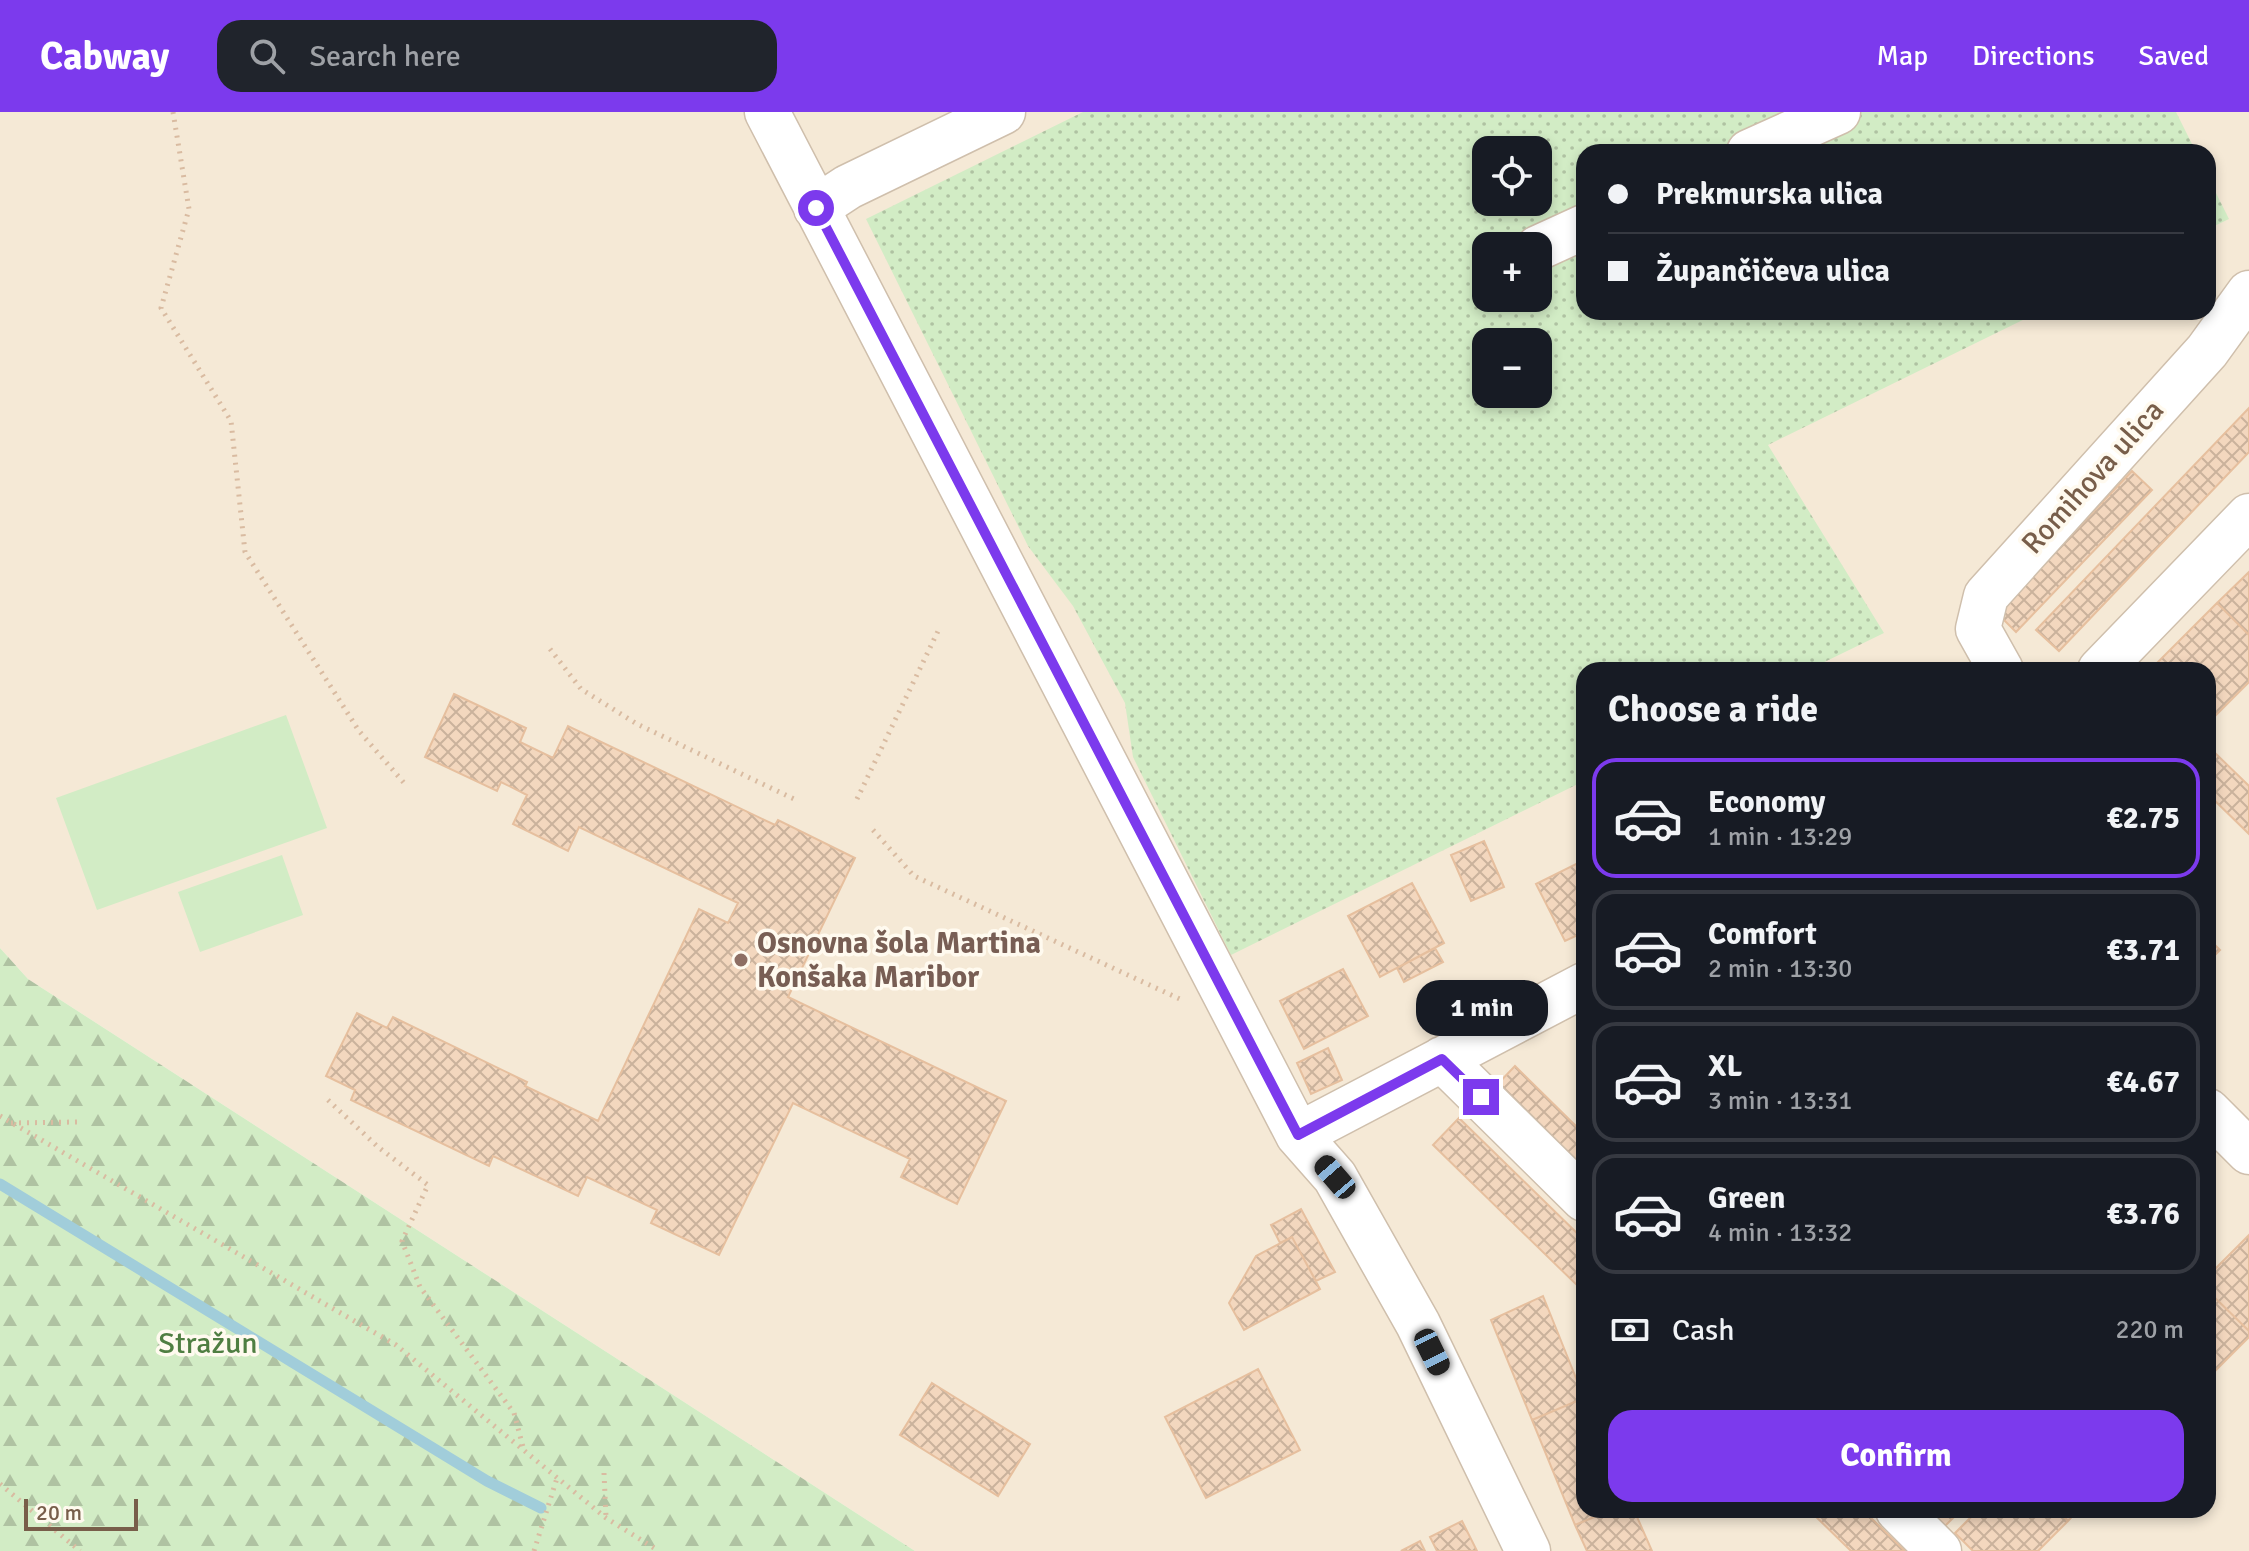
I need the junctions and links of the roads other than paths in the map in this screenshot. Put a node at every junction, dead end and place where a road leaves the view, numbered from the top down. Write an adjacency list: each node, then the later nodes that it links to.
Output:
1 (767, 112): 5 (street)
2 (1003, 112): 5 (street)
3 (1838, 112): 4 (street)
4 (1767, 144)
5 (816, 208): 15 (street)
6 (1576, 231): 7 (street)
7 (1552, 242)
8 (2249, 293): 10 (street, Romihova ulica)
9 (2249, 516): 11 (street)
10 (1997, 662)
11 (2108, 662)
12 (1576, 989): 13 (street)
13 (1442, 1059): 15 (street); 17 (street)
14 (2216, 1119): 16 (street)
15 (1298, 1135): 19 (street)
16 (2249, 1152)
17 (1576, 1191)
18 (1906, 1518): 20 (street)
19 (1528, 1551)
20 (1939, 1551)

